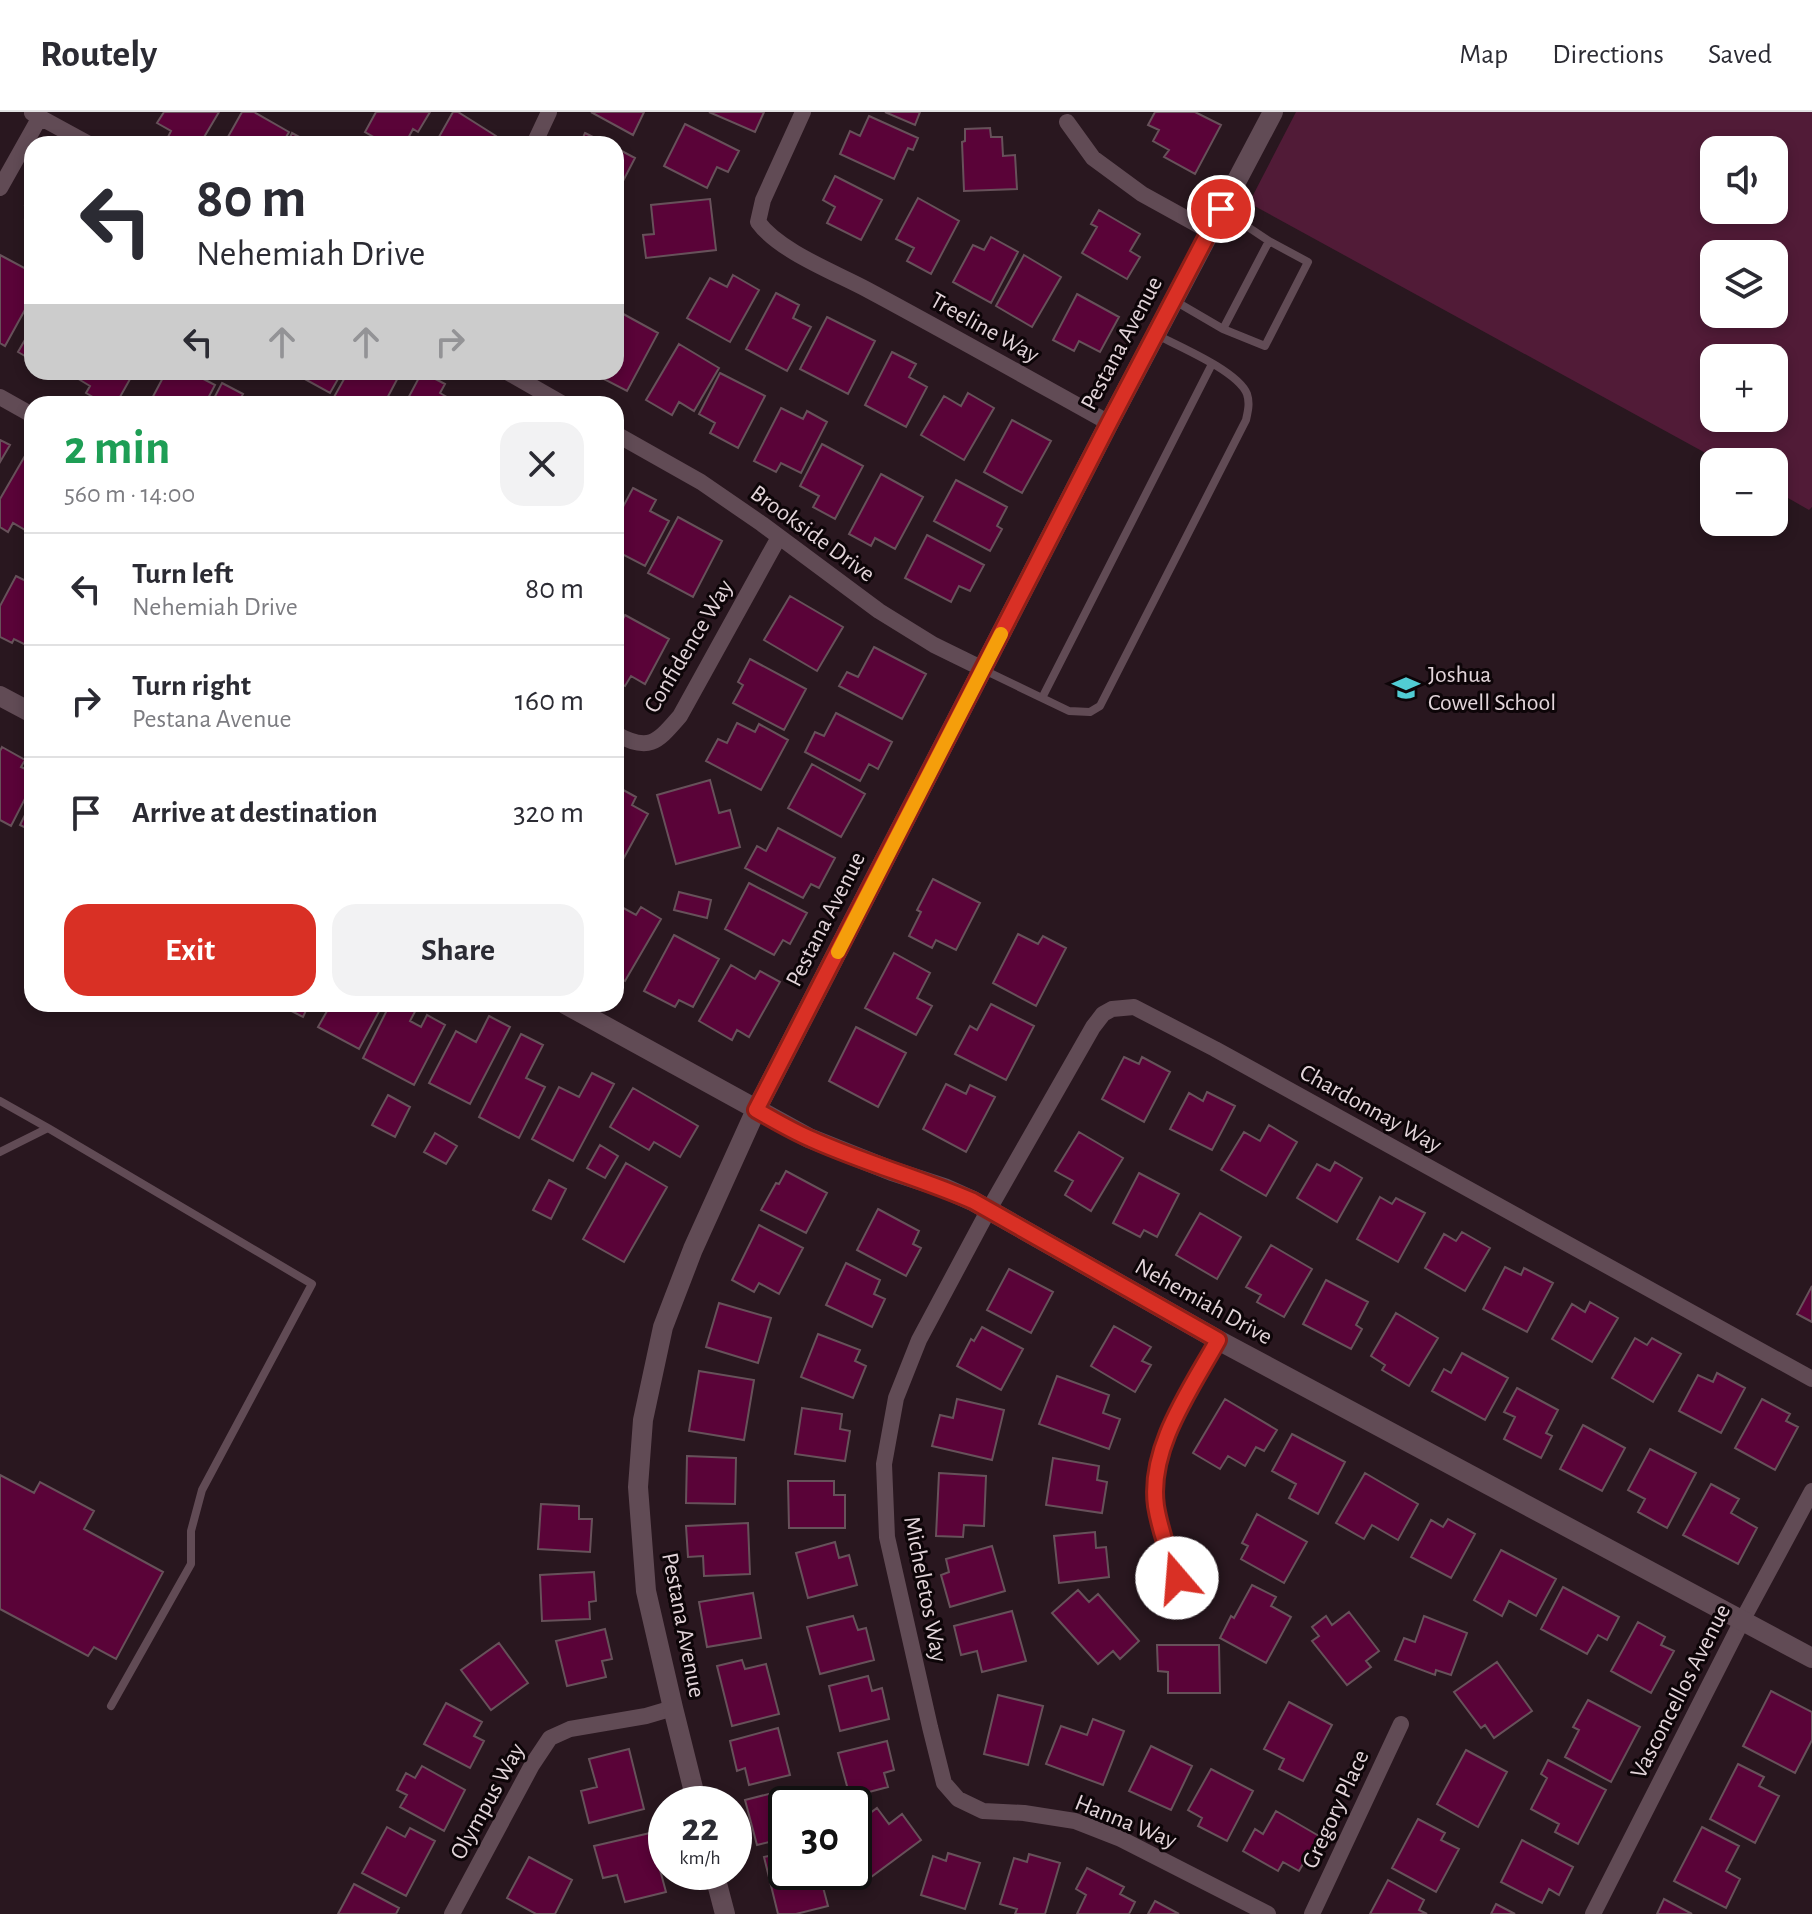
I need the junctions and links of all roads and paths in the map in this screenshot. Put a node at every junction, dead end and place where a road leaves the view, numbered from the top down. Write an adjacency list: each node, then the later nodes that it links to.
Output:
1 (803, 112): 22 (street, Treeline Way)
2 (1273, 112): 11 (street, Pestana Avenue)
3 (545, 113): 8 (street)
4 (35, 115): 6 (street); 7 (street)
5 (1067, 122): 12 (street)
6 (25, 136)
7 (74, 136)
8 (537, 136)
9 (24, 138): 10 (street)
10 (0, 188)
11 (1221, 209): 12 (street, Pestana Avenue); 13 (lane)
12 (1209, 231): 14 (street, Pestana Avenue)
13 (1269, 241): 15 (lane); 15 (lane)
14 (1173, 300): 15 (lane); 16 (street, Pestana Avenue)
15 (1223, 329)
16 (1155, 334): 17 (lane); 22 (street, Pestana Avenue)
17 (1212, 364): 27 (lane); 27 (lane)
18 (521, 380): 19 (street)
19 (549, 396)
20 (0, 397): 21 (street)
21 (24, 410)
22 (1109, 423): 25 (street, Pestana Avenue)
23 (624, 439): 24 (street, Brookside Drive)
24 (779, 537): 25 (street, Brookside Drive); 29 (street, Confidence Way)
25 (983, 669): 27 (lane); 32 (street, Pestana Avenue)
26 (0, 696): 28 (street)
27 (1042, 698)
28 (24, 709)
29 (624, 737)
30 (579, 1012): 32 (street, Nehemiah Drive)
31 (0, 1101): 33 (lane)
32 (756, 1110): 35 (street, Nehemiah Drive); 43 (street, Pestana Avenue)
33 (48, 1128): 34 (lane); 42 (lane)
34 (0, 1152)
35 (988, 1211): 36 (street, Nehemiah Drive); 37 (street, Chardonnay Way); 46 (street, Micheletos Way)
36 (1218, 1340): 39 (street); 40 (street, Nehemiah Drive)
37 (1812, 1379)
38 (1812, 1491): 40 (street, Vasconcellos Avenue)
39 (1177, 1578)
40 (1743, 1619): 41 (street, Nehemiah Drive); 52 (street, Vasconcellos Avenue)
41 (1812, 1658)
42 (111, 1706)
43 (673, 1708): 45 (street, Pestana Avenue); 48 (street, Olympus Way)
44 (1401, 1724): 51 (street, Gregory Place)
45 (692, 1786)
46 (958, 1799): 50 (street, Hanna Way)
47 (719, 1890): 49 (street)
48 (452, 1914)
49 (725, 1914)
50 (1268, 1914)
51 (1312, 1914)
52 (1593, 1914)

